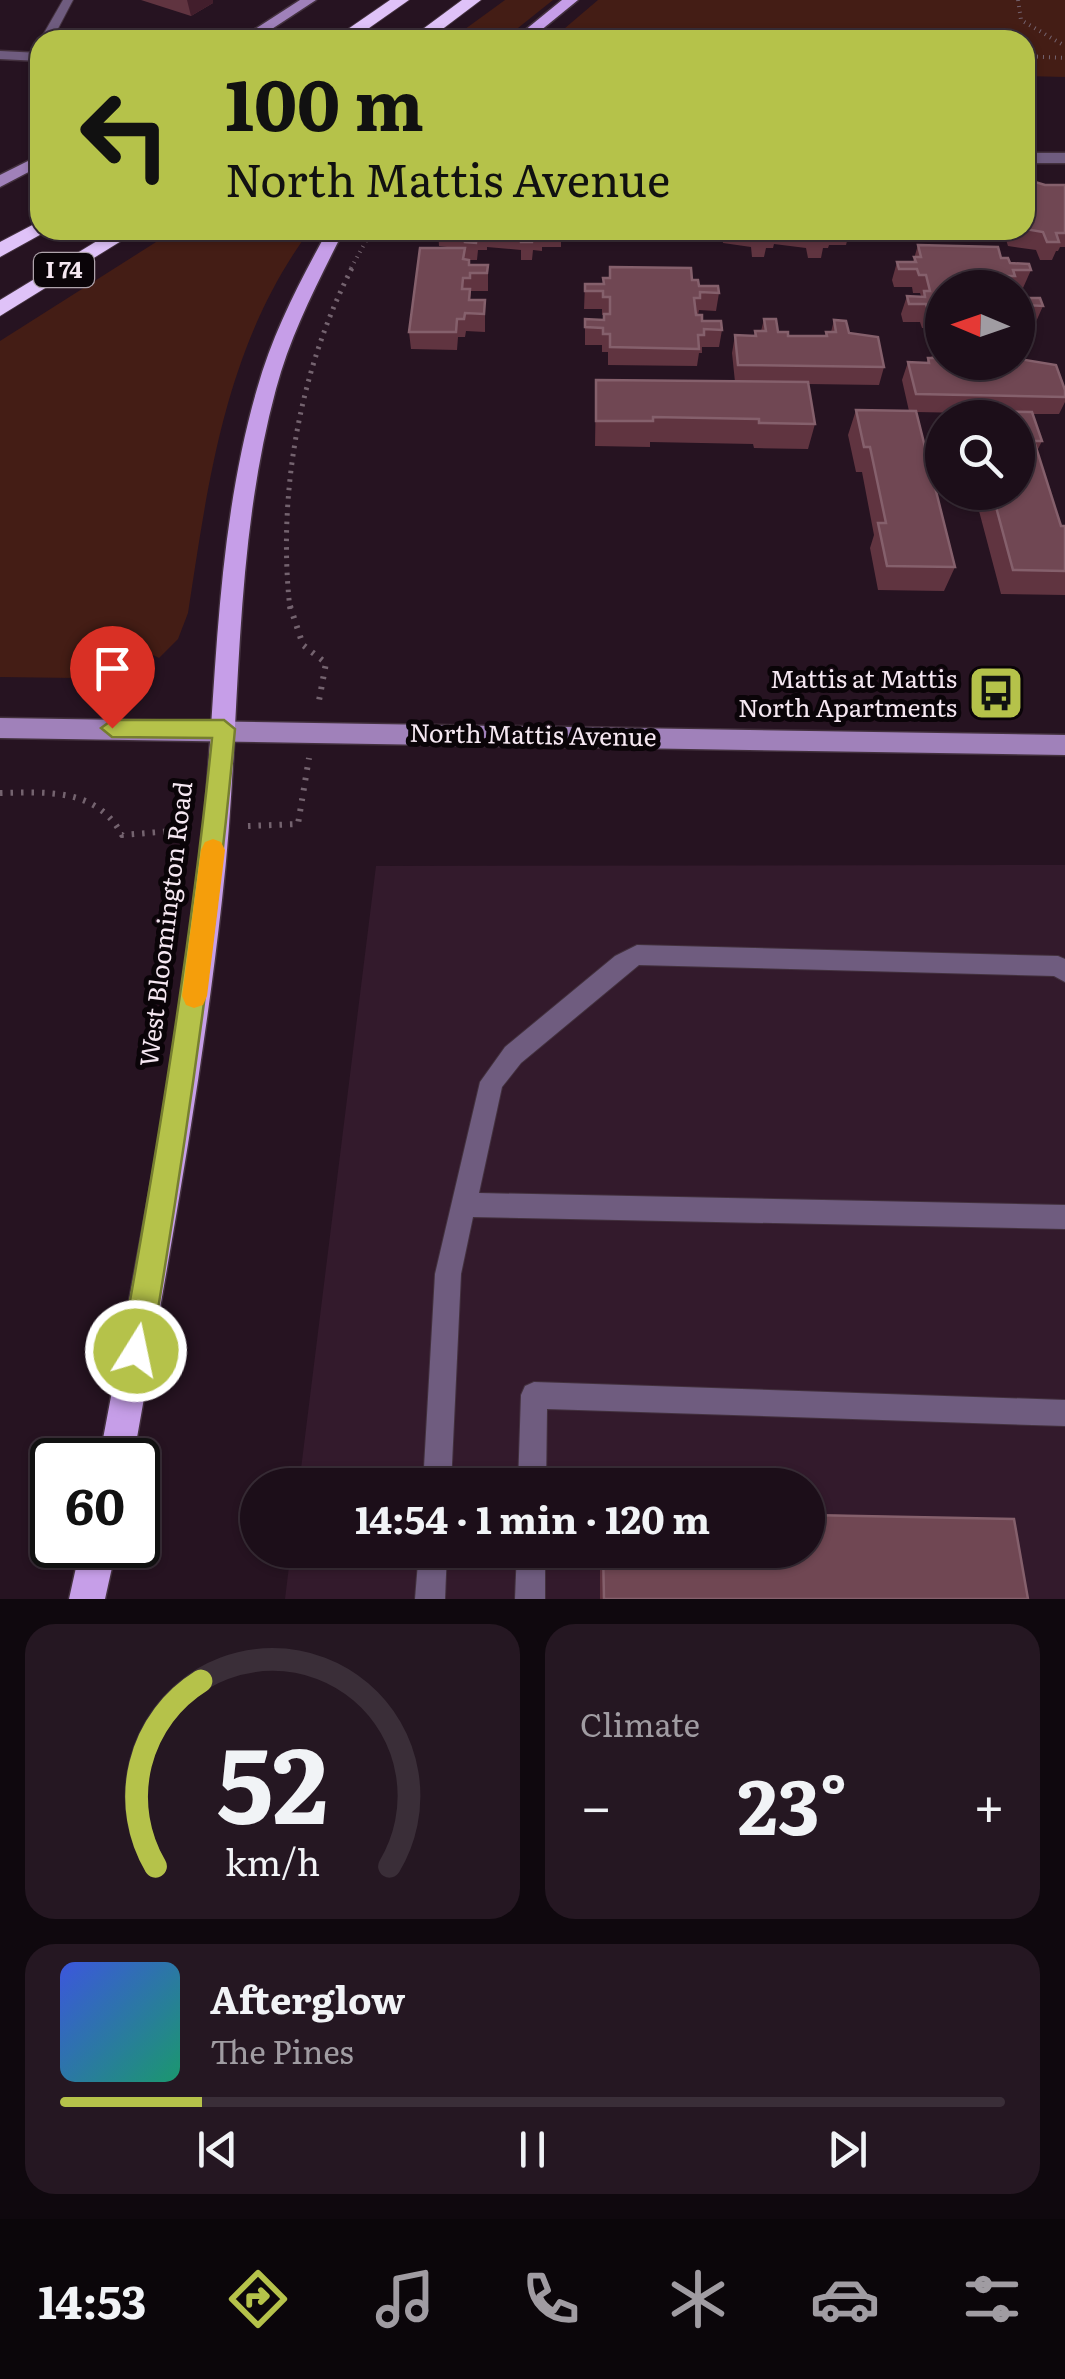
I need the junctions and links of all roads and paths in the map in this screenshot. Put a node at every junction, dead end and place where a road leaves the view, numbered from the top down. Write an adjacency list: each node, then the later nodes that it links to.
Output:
1 (68, 0): 7 (lane)
2 (309, 0): 8 (main road)
3 (401, 0): 9 (highway)
4 (473, 0): 10 (highway)
5 (571, 0): 11 (main road)
6 (1018, 0): 12 (path)
7 (52, 30)
8 (261, 30)
9 (356, 30)
10 (431, 30)
11 (533, 30)
12 (1065, 46)
13 (0, 55): 14 (street)
14 (30, 55)
15 (1035, 56): 16 (path)
16 (1065, 58)
17 (1035, 158): 18 (street)
18 (1065, 158)
19 (30, 166): 20 (main road)
20 (0, 182)
21 (30, 233): 25 (highway, I 74)
22 (112, 240): 26 (highway, I 74)
23 (330, 240): 29 (main road, West Bloomington Road)
24 (367, 240): 27 (path)
25 (0, 250)
26 (0, 309)
27 (326, 664)
28 (0, 728): 29 (main road, North Mattis Avenue)
29 (224, 729): 30 (main road, North Mattis Avenue); 37 (main road, West Bloomington Road)
30 (1065, 744)
31 (0, 792): 32 (path)
32 (129, 832)
33 (1065, 972): 34 (lane)
34 (464, 1205): 35 (lane); 38 (lane)
35 (1065, 1217)
36 (1065, 1413): 39 (lane)
37 (120, 1438)
38 (438, 1468)
39 (532, 1468)
40 (93, 1568): 43 (main road)
41 (432, 1568): 44 (lane)
42 (531, 1568): 45 (lane)
43 (87, 1599)
44 (430, 1599)
45 (530, 1599)

